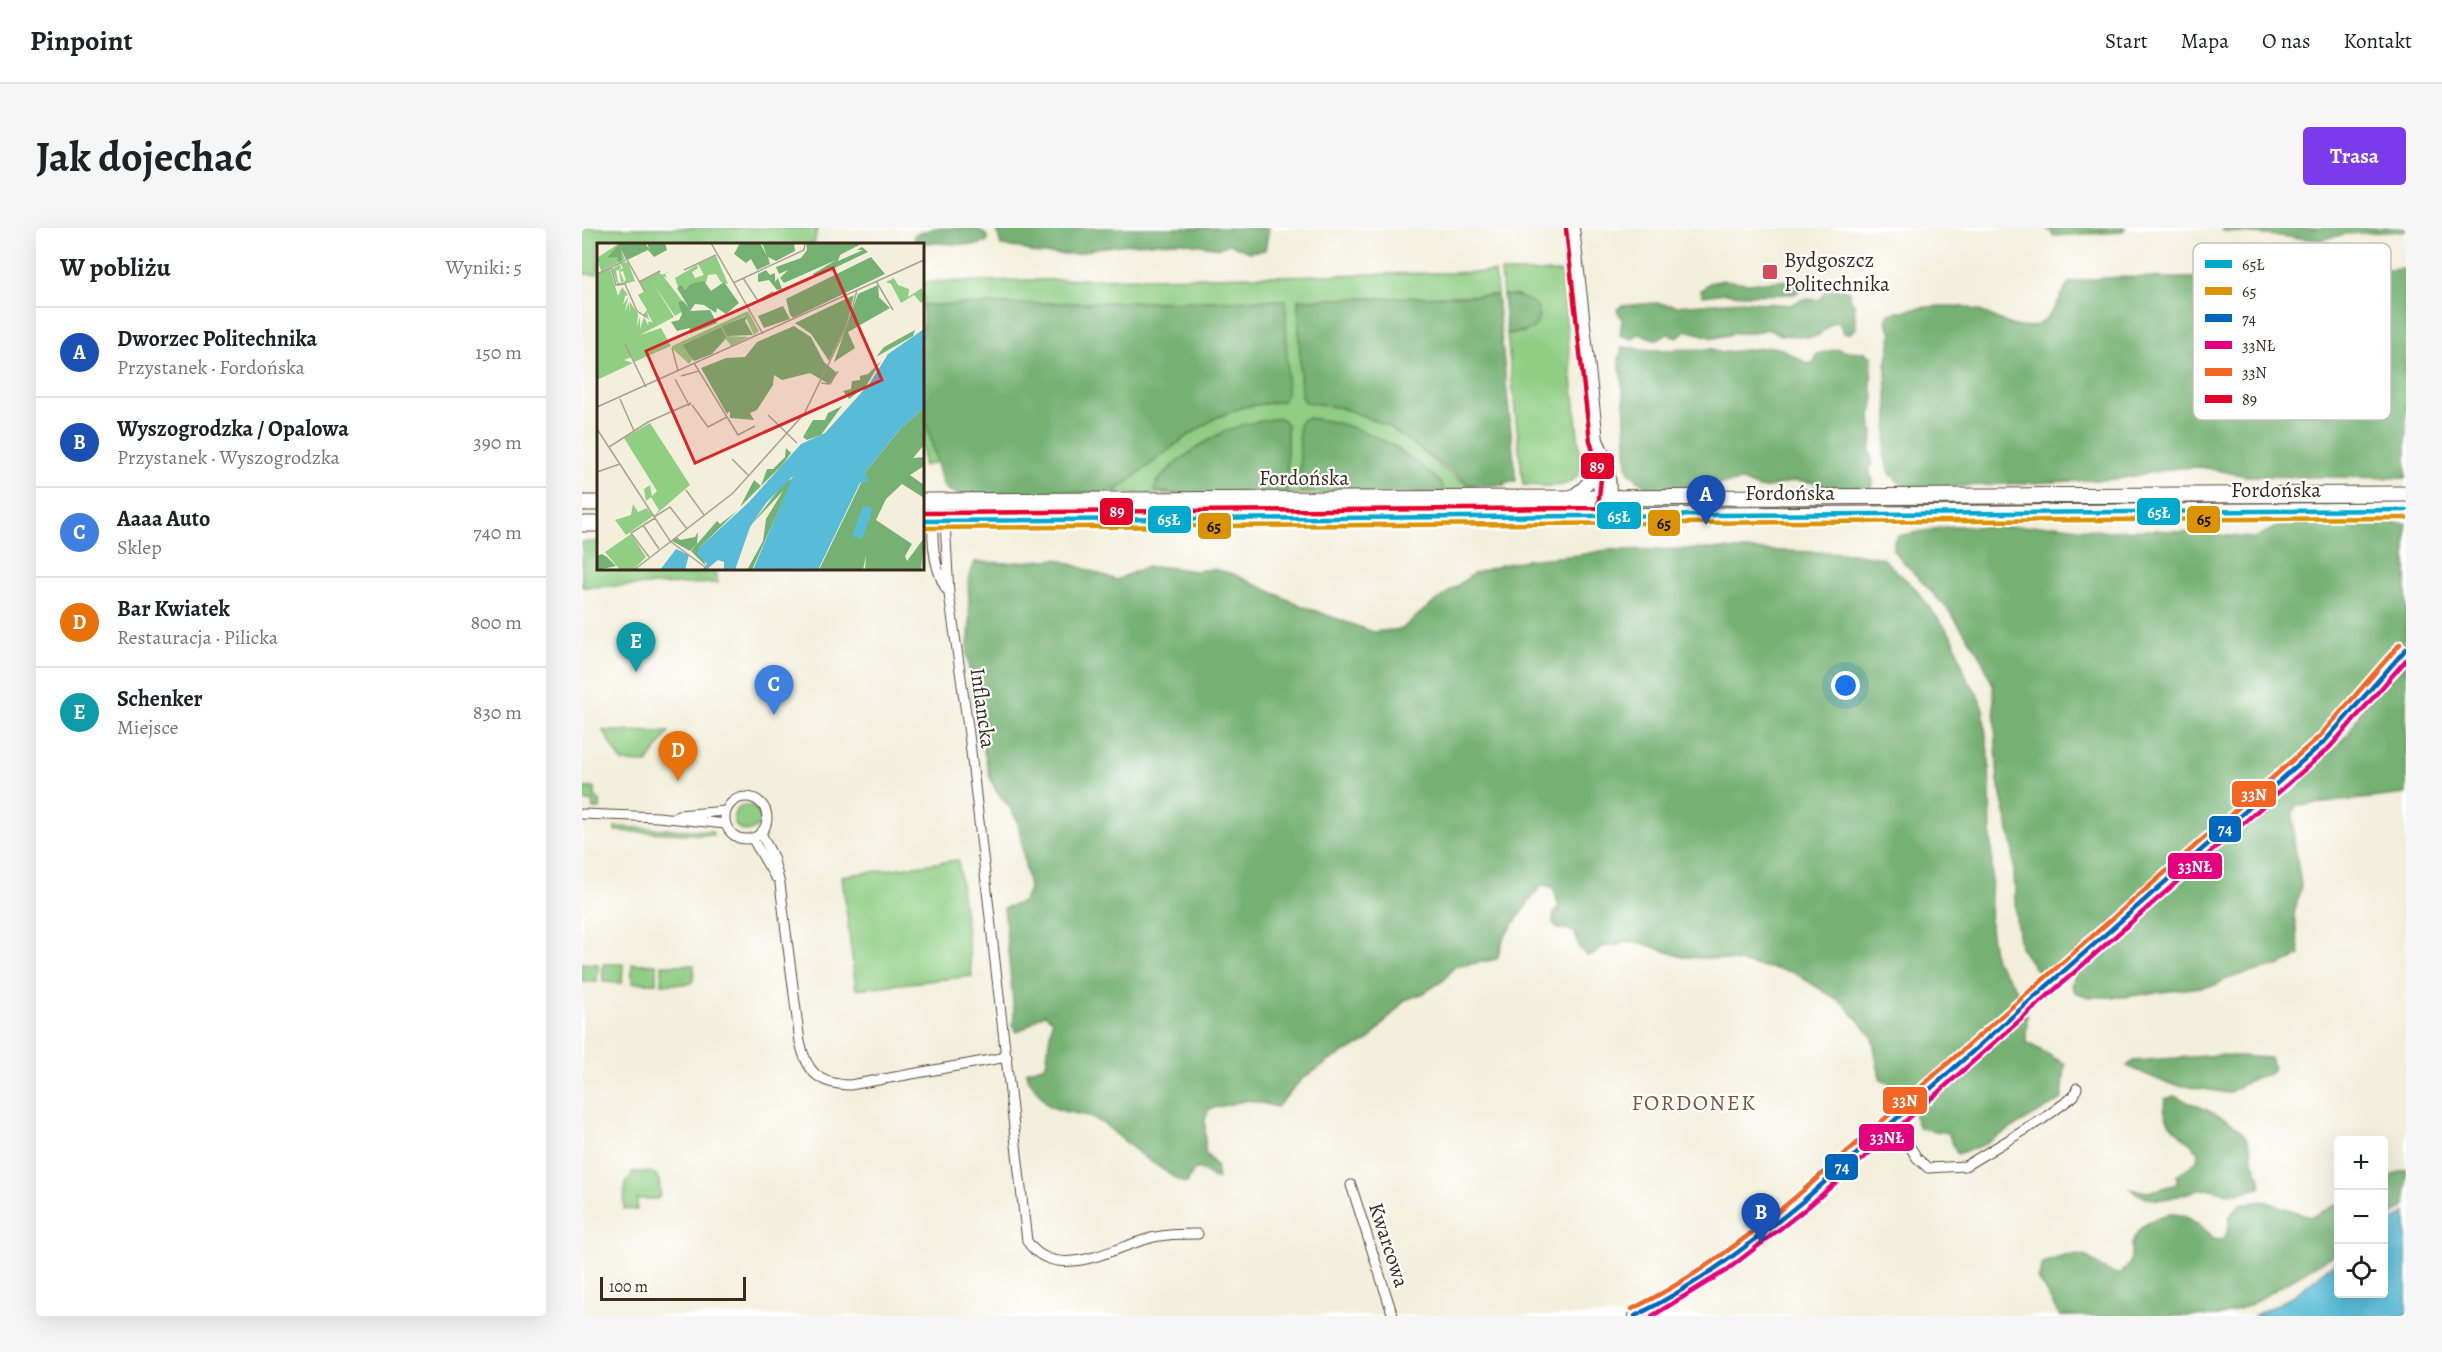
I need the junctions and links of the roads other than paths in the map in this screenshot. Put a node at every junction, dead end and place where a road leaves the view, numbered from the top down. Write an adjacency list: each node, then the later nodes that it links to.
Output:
1 (1572, 228): 2 (street)
2 (1597, 440): 3 (street); 6 (street)
3 (1596, 474): 5 (street); 6 (street)
4 (2406, 494): 6 (main road, Fordońska)
5 (1571, 497): 6 (main road, Fordońska); 7 (main road, Fordońska)
6 (1606, 497): 9 (street)
7 (929, 501): 10 (street)
8 (2406, 510): 9 (main road, Fordońska)
9 (1604, 515): 10 (main road, Fordońska)
10 (933, 521): 12 (street, Inflancka); 13 (street, Inflancka)
11 (924, 535): 12 (street)
12 (932, 541): 13 (street, Inflancka)
13 (949, 594): 20 (street, Inflancka)
14 (2406, 649): 22 (street)
15 (726, 811): 17 (street); 18 (street); 19 (street)
16 (582, 814): 17 (street)
17 (658, 817): 18 (street)
18 (726, 824): 19 (street)
19 (757, 836): 20 (street)
20 (1007, 1057): 24 (street, Inflancka)
21 (2077, 1088): 22 (street)
22 (1894, 1121): 26 (street)
23 (1349, 1188): 25 (street, Kwarcowa)
24 (1198, 1233)
25 (1393, 1316)
26 (1635, 1316)

